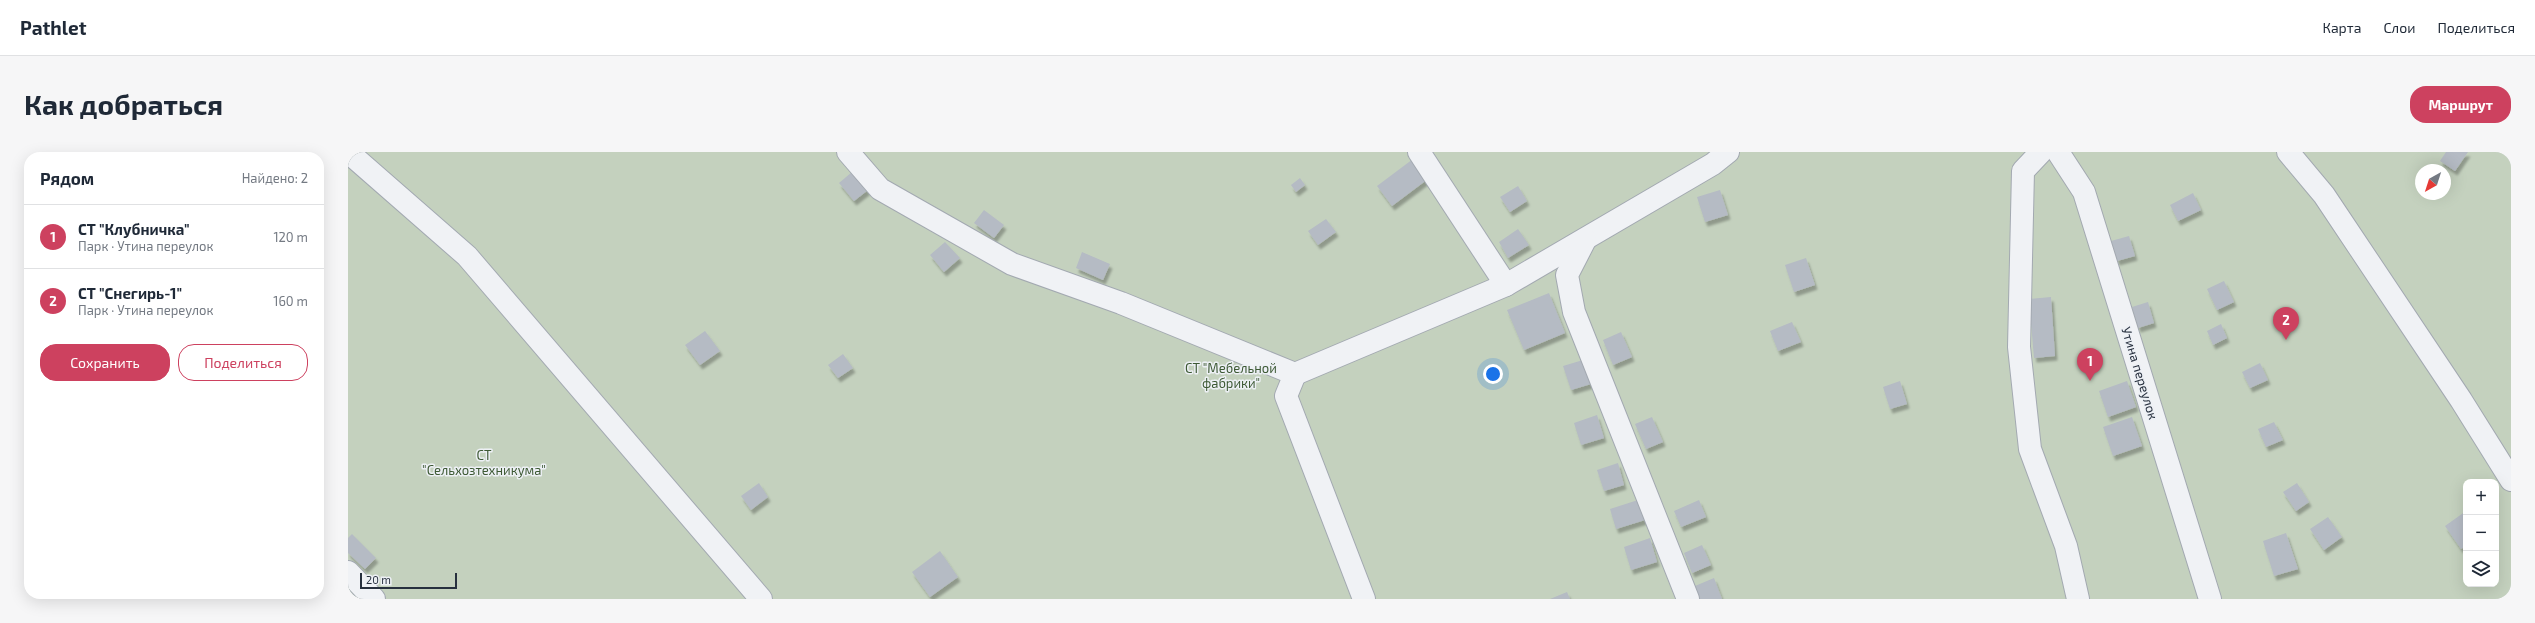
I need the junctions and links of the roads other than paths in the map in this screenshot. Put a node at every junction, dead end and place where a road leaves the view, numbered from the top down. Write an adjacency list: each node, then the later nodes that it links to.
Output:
1 (348, 152): 14 (street)
2 (848, 152): 10 (street)
3 (1419, 152): 9 (street)
4 (2041, 152): 17 (street)
5 (2058, 152): 18 (street, Утина переулок)
6 (2288, 152): 11 (street)
7 (1715, 156): 8 (street)
8 (1585, 240): 9 (street); 16 (street)
9 (1506, 285): 10 (street)
10 (1295, 374): 15 (street)
11 (2511, 480)
12 (348, 572): 13 (street)
13 (374, 599)
14 (761, 599)
15 (1364, 599)
16 (1688, 599)
17 (2078, 599)
18 (2210, 599)

